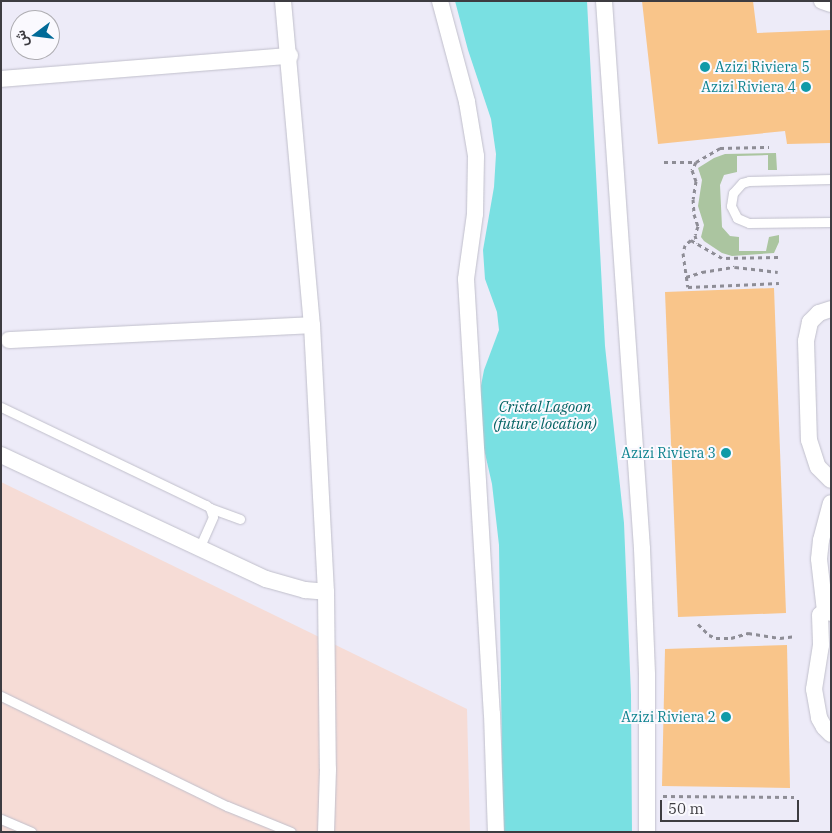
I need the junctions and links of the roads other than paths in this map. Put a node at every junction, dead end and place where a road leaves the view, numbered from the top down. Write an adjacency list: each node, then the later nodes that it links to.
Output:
1 (283, 1): 6 (street)
2 (440, 1): 28 (street)
3 (604, 1): 29 (street)
4 (822, 1): 5 (street)
5 (831, 4)
6 (290, 56): 7 (street); 11 (street)
7 (1, 79)
8 (831, 179): 9 (lane)
9 (831, 222)
10 (831, 309): 15 (street)
11 (312, 325): 12 (street); 20 (street)
12 (9, 340)
13 (1, 407): 17 (lane)
14 (1, 455): 19 (street)
15 (831, 480)
16 (831, 503): 21 (street)
17 (210, 508): 18 (lane); 19 (lane)
18 (240, 519)
19 (198, 548): 20 (street)
20 (326, 592): 27 (street)
21 (828, 612): 23 (street)
22 (1, 696): 26 (lane)
23 (831, 734)
24 (1, 819): 25 (lane)
25 (31, 832)
26 (291, 832)
27 (326, 832)
28 (496, 832)
29 (647, 832)

